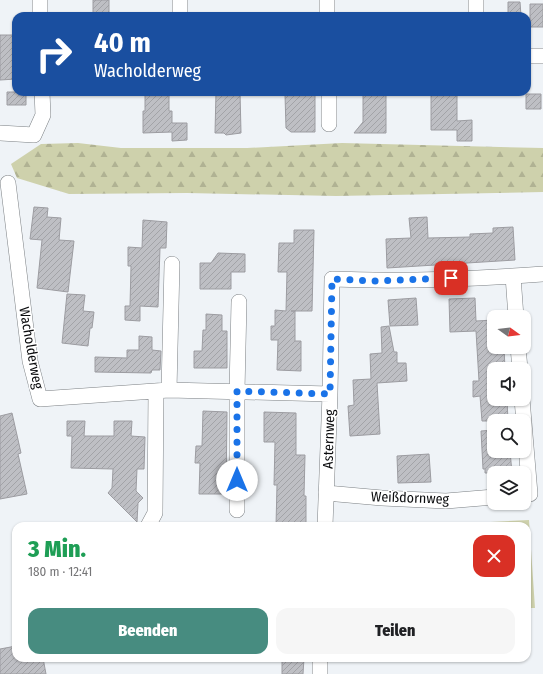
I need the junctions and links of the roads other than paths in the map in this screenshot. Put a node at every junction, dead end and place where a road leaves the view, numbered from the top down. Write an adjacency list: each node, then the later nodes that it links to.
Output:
1 (40, 0): 5 (street)
2 (180, 0): 6 (street)
3 (327, 0): 7 (street)
4 (476, 0): 8 (street)
5 (40, 12)
6 (180, 12)
7 (327, 12)
8 (476, 12)
9 (531, 56): 10 (street)
10 (543, 56)
11 (42, 96): 14 (street)
12 (329, 96): 13 (street)
13 (329, 124)
14 (0, 133)
15 (8, 182): 21 (street, Wacholderweg)
16 (172, 264): 21 (street)
17 (543, 274): 18 (street)
18 (513, 276): 20 (street); 23 (street, Asternweg)
19 (240, 302): 22 (street)
20 (515, 310)
21 (163, 391): 22 (street, Wacholderweg); 29 (street)
22 (237, 391): 23 (street, Wacholderweg); 28 (street)
23 (330, 394): 25 (street, Asternweg)
24 (523, 406): 26 (street)
25 (326, 493): 27 (street, Weißdornweg); 30 (street, Asternweg)
26 (532, 493)
27 (487, 498)
28 (237, 510)
29 (150, 522)
30 (325, 522)
31 (320, 662): 32 (street)
32 (320, 674)

